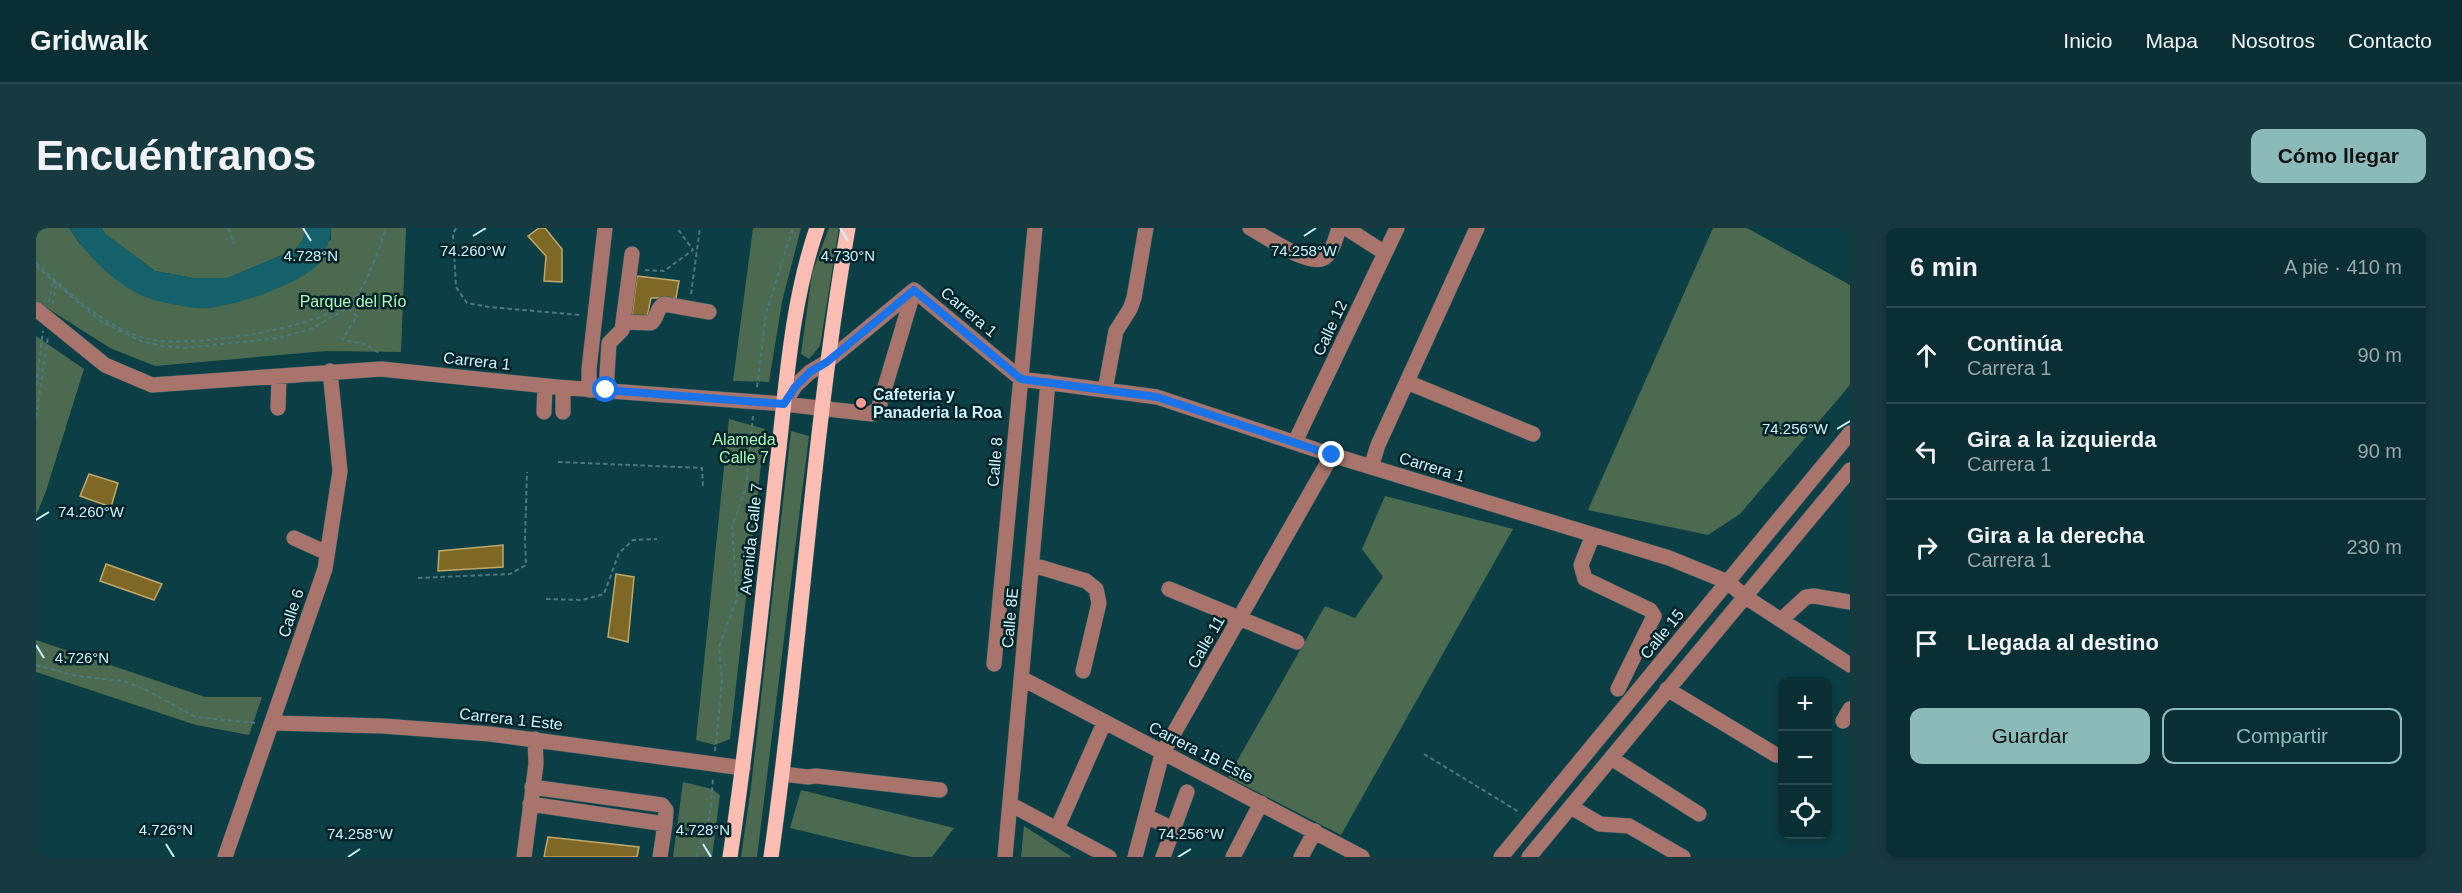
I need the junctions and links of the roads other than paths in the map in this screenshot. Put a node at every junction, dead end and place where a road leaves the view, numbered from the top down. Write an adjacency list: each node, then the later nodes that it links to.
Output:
1 (605, 228): 25 (street)
2 (817, 228): 28 (main road, Avenida Calle 7)
3 (848, 228): 17 (main road)
4 (1035, 228): 20 (street, Calle 8)
5 (1146, 228): 27 (street)
6 (1250, 228): 7 (street)
7 (1339, 228)
8 (1346, 228): 11 (street)
9 (1397, 228): 11 (street, Calle 12)
10 (1477, 228): 22 (street)
11 (1385, 253): 35 (street, Calle 12)
12 (631, 262): 16 (street)
13 (914, 290): 17 (street, Carrera 1); 20 (street, Carrera 1); 29 (street)
14 (36, 309): 19 (street, Carrera 1)
15 (709, 312): 16 (street)
16 (623, 322): 26 (street)
17 (827, 362): 28 (street, Carrera 1); 29 (main road)
18 (330, 371): 19 (street, Carrera 1); 23 (street, Carrera 1); 41 (street, Calle 6)
19 (279, 377): 30 (street)
20 (1021, 379): 21 (street, Carrera 1); 50 (street, Calle 8)
21 (1048, 382): 27 (street, Carrera 1); 42 (street, Calle 8E)
22 (1407, 382): 34 (street); 37 (street)
23 (544, 386): 24 (street, Carrera 1); 31 (street)
24 (563, 388): 25 (street, Carrera 1); 32 (street)
25 (589, 390): 26 (street, Carrera 1)
26 (606, 390): 28 (street, Carrera 1)
27 (1105, 390): 35 (street, Carrera 1)
28 (784, 404): 29 (street); 64 (main road, Avenida Calle 7)
29 (822, 407): 65 (main road)
30 (278, 408)
31 (544, 412)
32 (563, 412)
33 (1850, 433): 43 (street, Calle 15)
34 (1533, 434)
35 (1295, 442): 36 (street, Carrera 1)
36 (1332, 455): 37 (street, Carrera 1); 47 (street, Calle 11)
37 (1371, 467): 39 (street, Carrera 1)
38 (1850, 470): 45 (street)
39 (1593, 535): 43 (street, Carrera 1); 54 (street)
40 (294, 538): 41 (street)
41 (327, 553): 56 (street, Calle 6)
42 (1033, 565): 52 (street); 53 (street, Calle 8E)
43 (1728, 582): 45 (street, Carrera 1); 58 (street, Calle 15)
44 (1169, 589): 47 (street)
45 (1744, 596): 48 (street, Carrera 1); 55 (street)
46 (1850, 602): 48 (street)
47 (1241, 618): 49 (street); 61 (street, Calle 11)
48 (1781, 620): 51 (street, Carrera 1)
49 (1297, 642)
50 (994, 664)
51 (1850, 665)
52 (1083, 671)
53 (1023, 679): 57 (street, Carrera 1B Este); 71 (street, Calle 8E)
54 (1618, 689)
55 (1667, 689): 59 (street); 62 (street)
56 (273, 723): 60 (street, Carrera 1 Este); 79 (street, Calle 6)
57 (1104, 723): 61 (street, Carrera 1B Este); 76 (street)
58 (1612, 723): 59 (street); 91 (street, Calle 15)
59 (1628, 737): 63 (street)
60 (535, 739): 64 (street, Carrera 1 Este); 66 (street)
61 (1162, 754): 69 (street, Carrera 1B Este); 74 (street, Calle 11)
62 (1776, 754)
63 (1611, 758): 72 (street); 73 (street)
64 (743, 768): 82 (main road, Avenida Calle 7)
65 (783, 774): 67 (street); 83 (main road)
66 (532, 787): 70 (street); 75 (street)
67 (940, 790)
68 (1187, 792): 77 (street)
69 (1261, 803): 78 (street, Carrera 1B Este); 88 (street)
70 (530, 804): 75 (street); 80 (street)
71 (1010, 804): 76 (street); 84 (street, Calle 8E)
72 (1570, 807): 92 (street); 93 (street)
73 (1699, 814)
74 (1146, 816): 77 (street); 86 (street, Calle 11)
75 (665, 824): 81 (street)
76 (1057, 829): 85 (street)
77 (1173, 830): 87 (street)
78 (1315, 831): 89 (street); 90 (street, Carrera 1B Este)
79 (225, 857)
80 (524, 857)
81 (660, 857)
82 (730, 857)
83 (771, 857)
84 (1005, 857)
85 (1109, 857)
86 (1135, 857)
87 (1164, 857)
88 (1233, 857)
89 (1300, 857)
90 (1362, 857)
91 (1501, 857)
92 (1529, 857)
93 (1683, 857)

